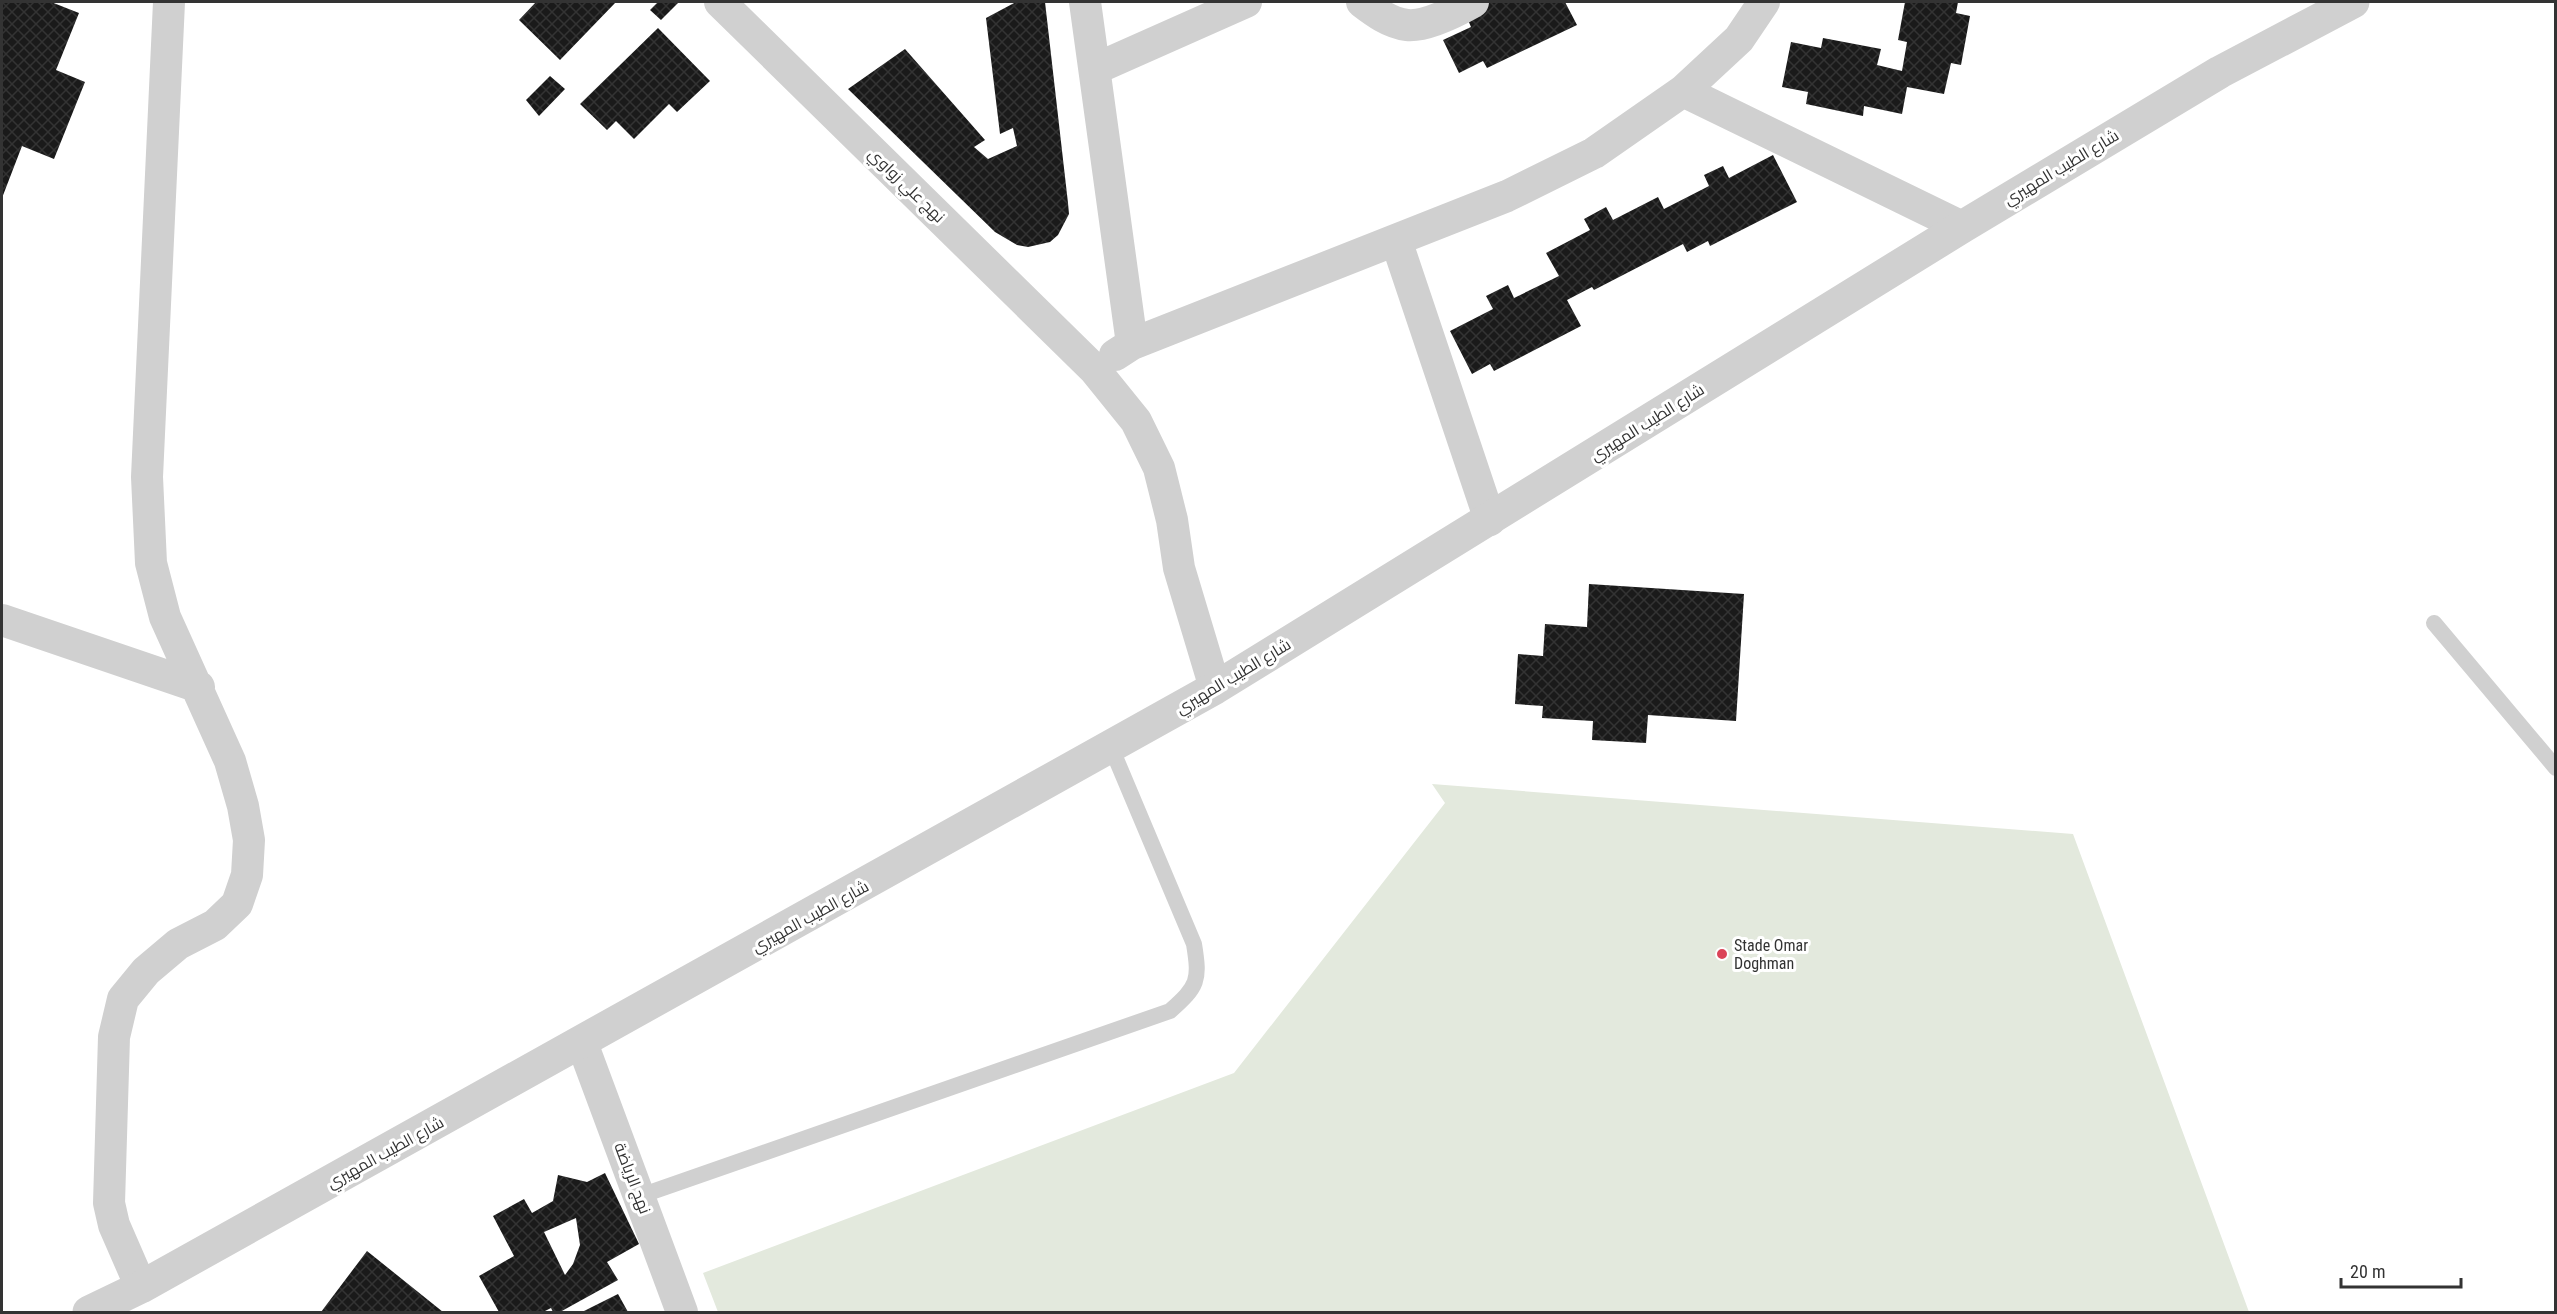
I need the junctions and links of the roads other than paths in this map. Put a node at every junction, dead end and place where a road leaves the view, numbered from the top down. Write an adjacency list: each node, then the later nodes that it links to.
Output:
1 (169, 2): 18 (street)
2 (720, 2): 14 (street, نهج علي زواوي)
3 (1085, 2): 9 (street)
4 (1246, 2): 9 (street)
5 (1362, 2): 6 (street)
6 (1473, 2)
7 (1764, 2): 10 (street)
8 (2353, 2): 11 (street, شارع الطيب المهيري)
9 (1095, 69): 13 (street)
10 (1683, 91): 11 (street); 12 (street)
11 (1962, 227): 15 (street, شارع الطيب المهيري)
12 (1396, 240): 13 (street); 15 (street)
13 (1132, 344): 14 (street)
14 (1094, 369): 19 (street, نهج علي زواوي)
15 (1490, 520): 19 (street, شارع الطيب المهيري)
16 (2, 620): 18 (street)
17 (2434, 623): 21 (lane)
18 (198, 687): 24 (street)
19 (1215, 688): 20 (street, شارع الطيب المهيري)
20 (1111, 747): 22 (street, شارع الطيب المهيري); 23 (lane)
21 (2556, 768)
22 (582, 1044): 23 (street, نهج الرياضة); 24 (street, شارع الطيب المهيري)
23 (640, 1196): 26 (street, نهج الرياضة)
24 (141, 1287): 25 (street, شارع الطيب المهيري)
25 (89, 1312)
26 (682, 1312)

